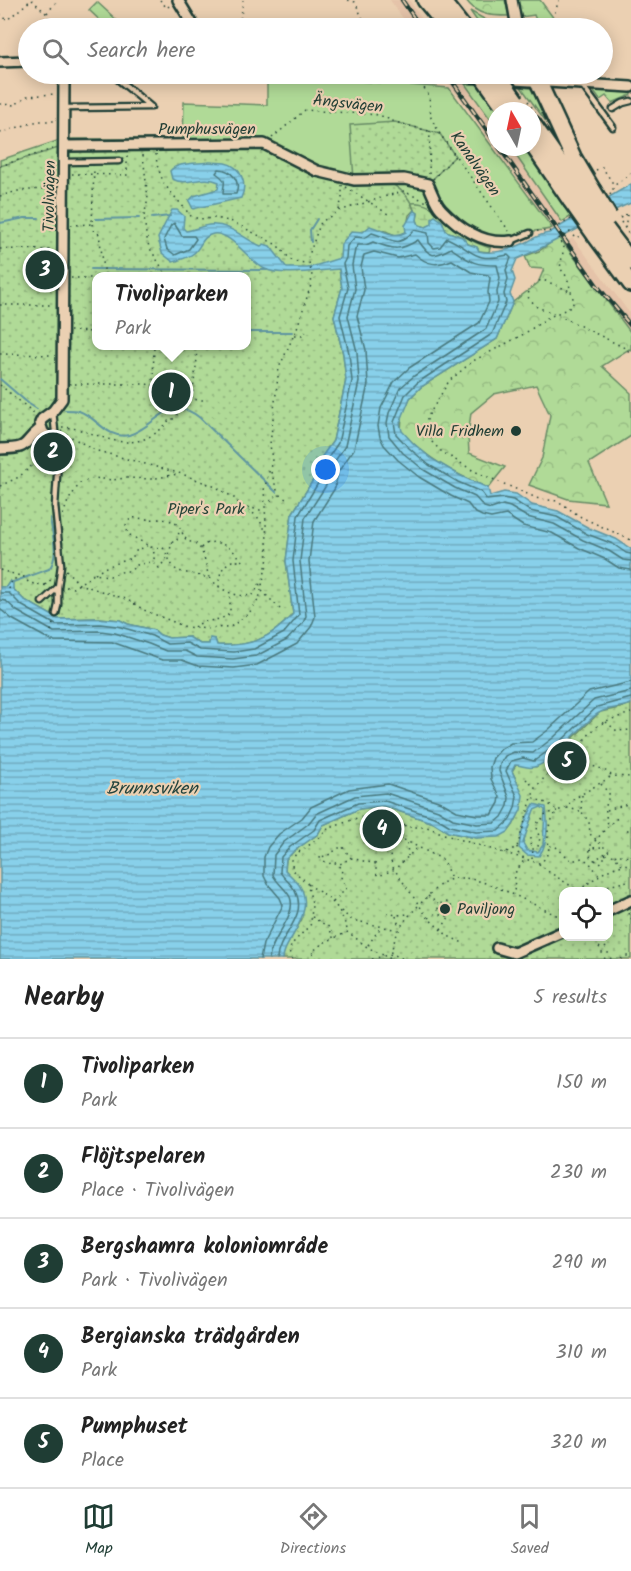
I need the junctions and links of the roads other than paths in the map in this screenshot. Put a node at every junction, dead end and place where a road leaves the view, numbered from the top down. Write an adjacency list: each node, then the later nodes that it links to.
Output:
1 (425, 0): 6 (main road)
2 (441, 0): 7 (main road)
3 (512, 0): 8 (street)
4 (179, 1): 5 (street)
5 (189, 18)
6 (440, 18)
7 (455, 18)
8 (515, 18)
9 (18, 61): 10 (street)
10 (0, 62)
11 (64, 84): 22 (street, Tivolivägen)
12 (124, 84): 22 (lane)
13 (491, 84): 20 (main road, bridge)
14 (502, 84): 21 (main road, bridge)
15 (539, 84): 30 (main road)
16 (583, 84): 24 (lane)
17 (613, 84): 18 (street)
18 (631, 87)
19 (631, 100): 23 (lane)
20 (508, 102)
21 (510, 102)
22 (65, 108): 26 (street, Tivolivägen)
23 (613, 109)
24 (613, 127)
25 (541, 136): 30 (main road)
26 (65, 146): 29 (street, Tivolivägen); 33 (street, Pumphusvägen)
27 (541, 153): 30 (main road)
28 (118, 161): 29 (lane)
29 (65, 162): 36 (street, Tivolivägen)
30 (582, 195): 31 (main road, bridge)
31 (612, 228): 34 (main road); 35 (main road)
32 (530, 233): 33 (lane)
33 (511, 241)
34 (628, 259)
35 (631, 284)
36 (54, 411): 37 (street); 38 (lane)
37 (40, 426): 38 (street); 39 (street)
38 (57, 444): 40 (lane)
39 (0, 449)
40 (58, 587): 41 (lane); 42 (lane)
41 (42, 602)
42 (56, 614)
43 (628, 904): 44 (street)
44 (613, 910)
45 (559, 933): 46 (street)
46 (497, 948)

